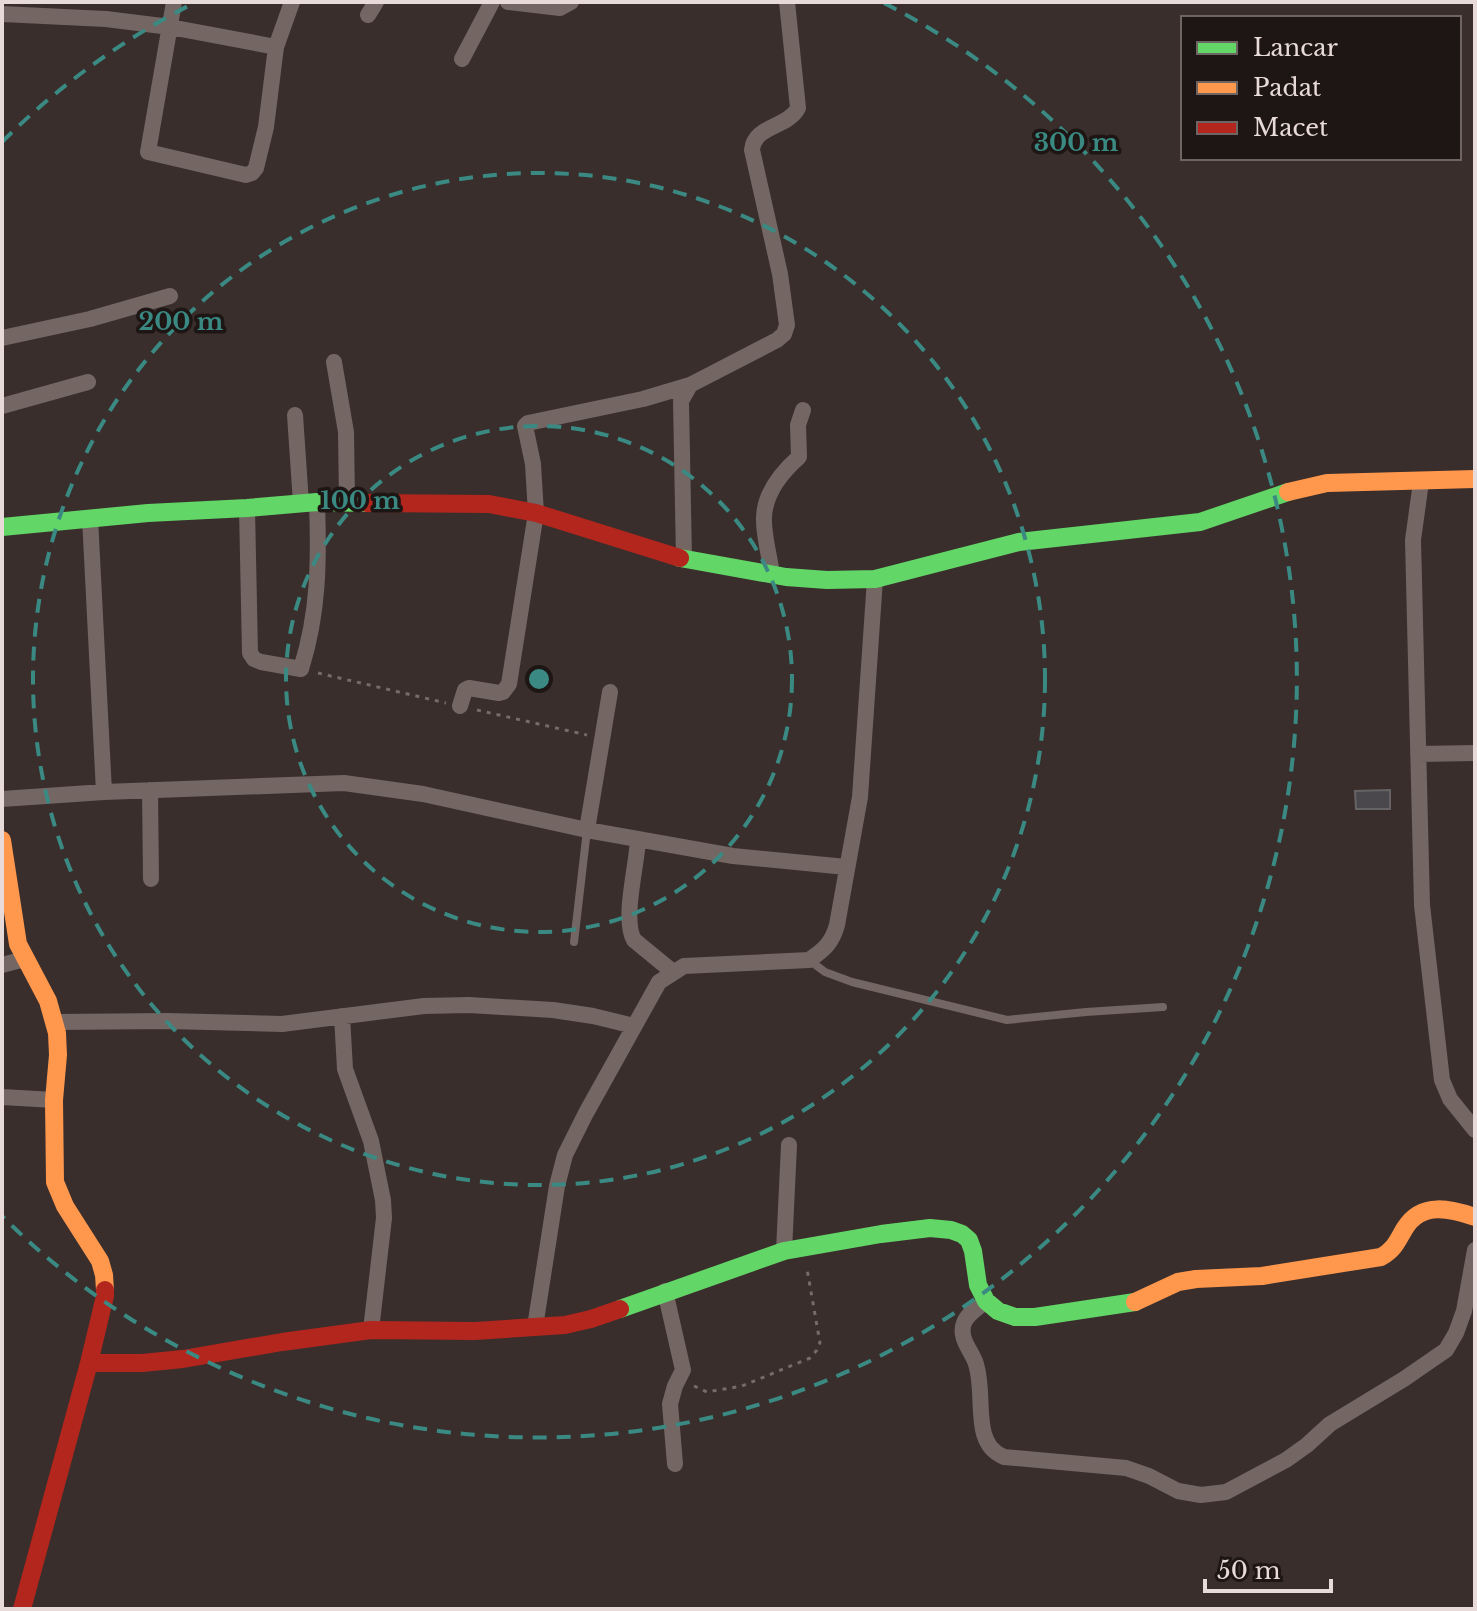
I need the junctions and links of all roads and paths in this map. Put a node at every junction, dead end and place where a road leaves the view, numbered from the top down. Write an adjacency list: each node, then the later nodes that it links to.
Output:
1 (174, 2): 8 (street)
2 (292, 2): 9 (street)
3 (492, 2): 10 (street)
4 (508, 2): 5 (street)
5 (571, 2)
6 (787, 2): 15 (street)
7 (2, 14): 8 (street)
8 (170, 27): 9 (street); 9 (street)
9 (276, 47)
10 (462, 59)
11 (170, 296): 12 (street)
12 (2, 338)
13 (334, 362): 21 (street)
14 (88, 382): 16 (street)
15 (690, 385): 24 (street); 27 (street)
16 (2, 406)
17 (803, 410): 28 (street)
18 (295, 415): 22 (street)
19 (1475, 479): 20 (street)
20 (1421, 482): 29 (street); 33 (street)
21 (347, 501): 22 (street); 24 (street)
22 (309, 502): 23 (street); 23 (street)
23 (247, 508): 25 (street)
24 (536, 513): 27 (street); 31 (street)
25 (90, 518): 26 (street); 35 (street)
26 (2, 527)
27 (684, 559): 28 (street)
28 (772, 575): 29 (street)
29 (875, 579): 40 (street)
30 (610, 692): 37 (street)
31 (460, 706)
32 (1475, 753): 33 (street)
33 (1418, 754): 54 (street)
34 (150, 790): 35 (street); 37 (street); 41 (street)
35 (104, 792): 36 (street)
36 (2, 799)
37 (587, 830): 38 (street); 43 (lane)
38 (638, 839): 40 (street); 47 (street)
39 (2, 840): 42 (street)
40 (846, 867): 45 (street)
41 (151, 879)
42 (8, 923): 44 (street)
43 (574, 942)
44 (25, 959): 46 (street); 50 (street)
45 (809, 960): 47 (street); 48 (lane)
46 (2, 965)
47 (673, 972): 51 (street)
48 (1163, 1007)
49 (342, 1016): 50 (street); 51 (street); 63 (street)
50 (55, 1022): 53 (street)
51 (634, 1026): 62 (street)
52 (2, 1097): 53 (street)
53 (54, 1100): 64 (street)
54 (1475, 1130)
55 (789, 1145): 59 (street)
56 (1475, 1217): 61 (street)
57 (803, 1247): 59 (street); 61 (street); 65 (path)
58 (1475, 1250): 61 (street)
59 (784, 1251): 60 (street)
60 (665, 1291): 62 (street); 65 (street)
61 (986, 1301)
62 (535, 1327): 63 (street)
63 (371, 1330): 64 (street)
64 (89, 1363): 67 (street)
65 (683, 1370): 66 (street)
66 (675, 1464)
67 (22, 1609)

